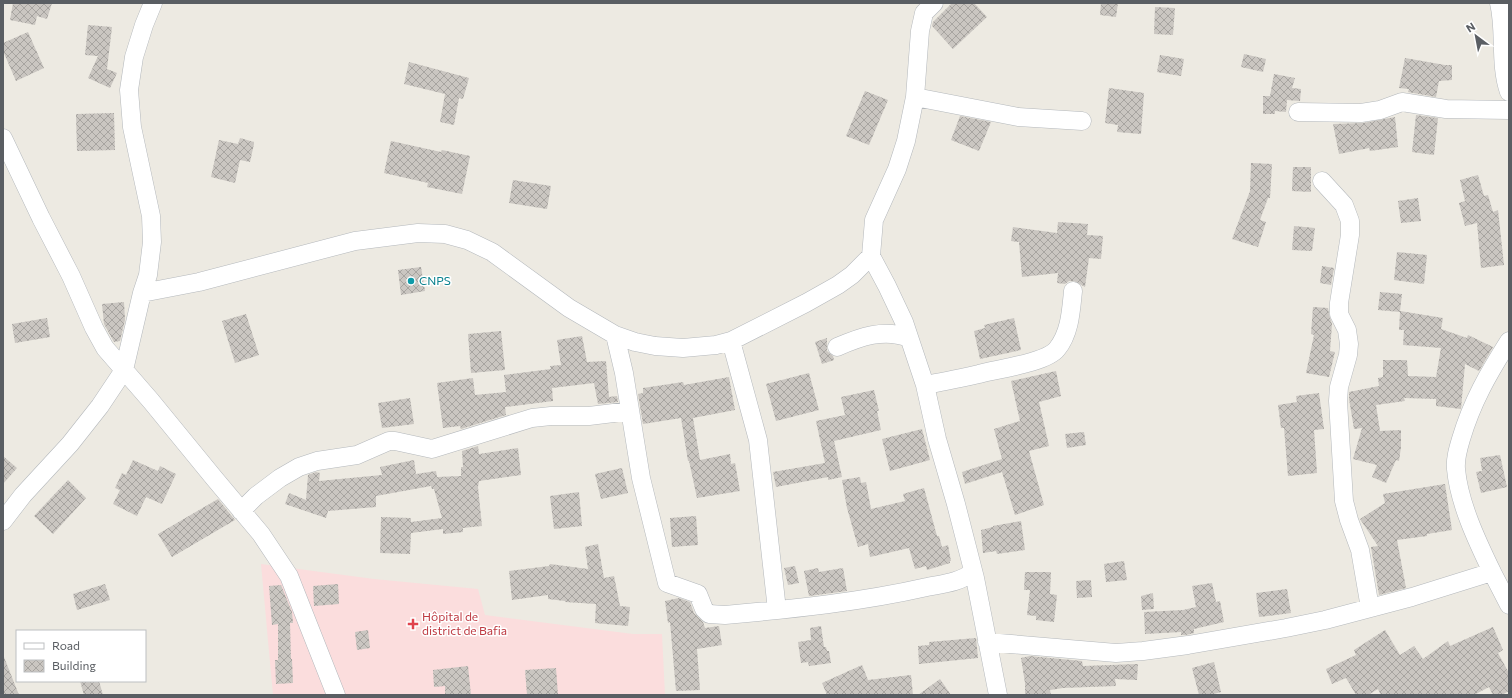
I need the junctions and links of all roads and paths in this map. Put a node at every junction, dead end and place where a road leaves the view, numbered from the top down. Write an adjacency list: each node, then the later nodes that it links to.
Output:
1 (153, 3): 13 (street)
2 (1499, 3): 4 (street)
3 (927, 6): 5 (street)
4 (1509, 92)
5 (915, 98): 8 (street); 11 (street)
6 (1509, 110): 7 (street)
7 (1298, 112)
8 (1082, 121)
9 (3, 138): 19 (street)
10 (1322, 181): 27 (street)
11 (871, 256): 15 (street); 16 (street)
12 (1073, 291): 20 (street)
13 (142, 292): 14 (street); 19 (street)
14 (615, 335): 16 (street); 21 (street)
15 (909, 338): 18 (street); 20 (street)
16 (731, 341): 28 (street)
17 (1509, 341): 25 (street)
18 (837, 347)
19 (124, 370): 22 (street); 23 (street)
20 (925, 385): 24 (street)
21 (630, 411): 22 (street); 28 (street)
22 (241, 511): 30 (street)
23 (3, 521)
24 (973, 572): 28 (street); 29 (street)
25 (1492, 572): 26 (street); 27 (street)
26 (1509, 605)
27 (1370, 608): 29 (street)
28 (777, 610)
29 (987, 642): 31 (street)
30 (336, 695)
31 (998, 695)

